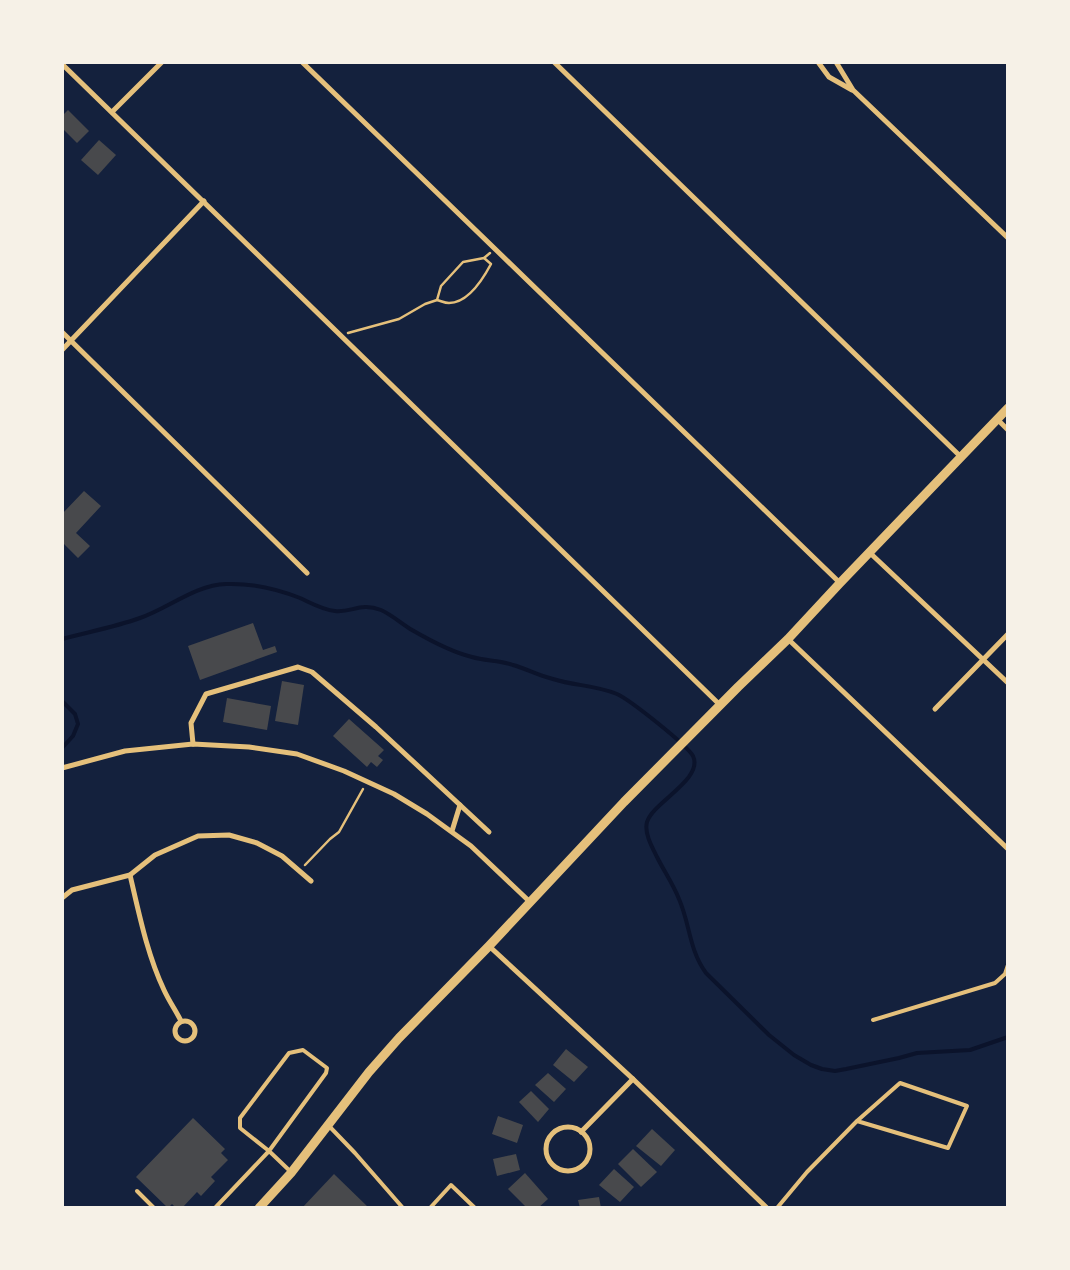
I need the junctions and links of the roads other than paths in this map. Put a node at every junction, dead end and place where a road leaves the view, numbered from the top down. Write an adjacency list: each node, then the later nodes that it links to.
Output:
1 (162, 62): 8 (street)
2 (302, 62): 20 (street)
3 (554, 62): 17 (street)
4 (818, 62): 7 (street)
5 (836, 62): 7 (street)
6 (62, 64): 8 (street)
7 (853, 90): 10 (street)
8 (112, 112): 9 (street)
9 (204, 201): 12 (street); 25 (street)
10 (1008, 238)
11 (62, 332): 12 (street)
12 (71, 341): 13 (street); 19 (street)
13 (62, 350)
14 (1008, 408): 15 (street)
15 (996, 420): 16 (street); 17 (street)
16 (1008, 430)
17 (960, 456): 18 (street)
18 (870, 552): 20 (street); 23 (street)
19 (307, 573)
20 (840, 583): 22 (street)
21 (1008, 634): 23 (street)
22 (788, 639): 25 (street); 32 (street)
23 (983, 660): 24 (street); 26 (street)
24 (1008, 683)
25 (720, 706): 36 (street)
26 (935, 708)
27 (192, 744): 28 (street); 29 (street); 30 (street)
28 (63, 768)
29 (460, 805): 30 (street); 31 (street)
30 (452, 831): 36 (street)
31 (489, 832)
32 (1008, 849)
33 (130, 875): 34 (street); 35 (street); 40 (street)
34 (311, 882)
35 (62, 898)
36 (530, 902): 37 (street)
37 (489, 946): 41 (street); 43 (street)
38 (1008, 965): 39 (lane)
39 (873, 1020)
40 (181, 1021): 40 (street)
41 (633, 1079): 44 (street); 54 (street)
42 (857, 1121): 42 (lane); 55 (lane)
43 (328, 1124): 46 (street); 51 (lane)
44 (582, 1132): 44 (street)
45 (269, 1151): 45 (lane); 46 (lane); 49 (lane)
46 (291, 1173): 50 (street)
47 (137, 1191): 48 (lane)
48 (154, 1208)
49 (215, 1208)
50 (259, 1208)
51 (402, 1208)
52 (430, 1208): 53 (lane)
53 (475, 1208)
54 (767, 1208)
55 (777, 1208)

